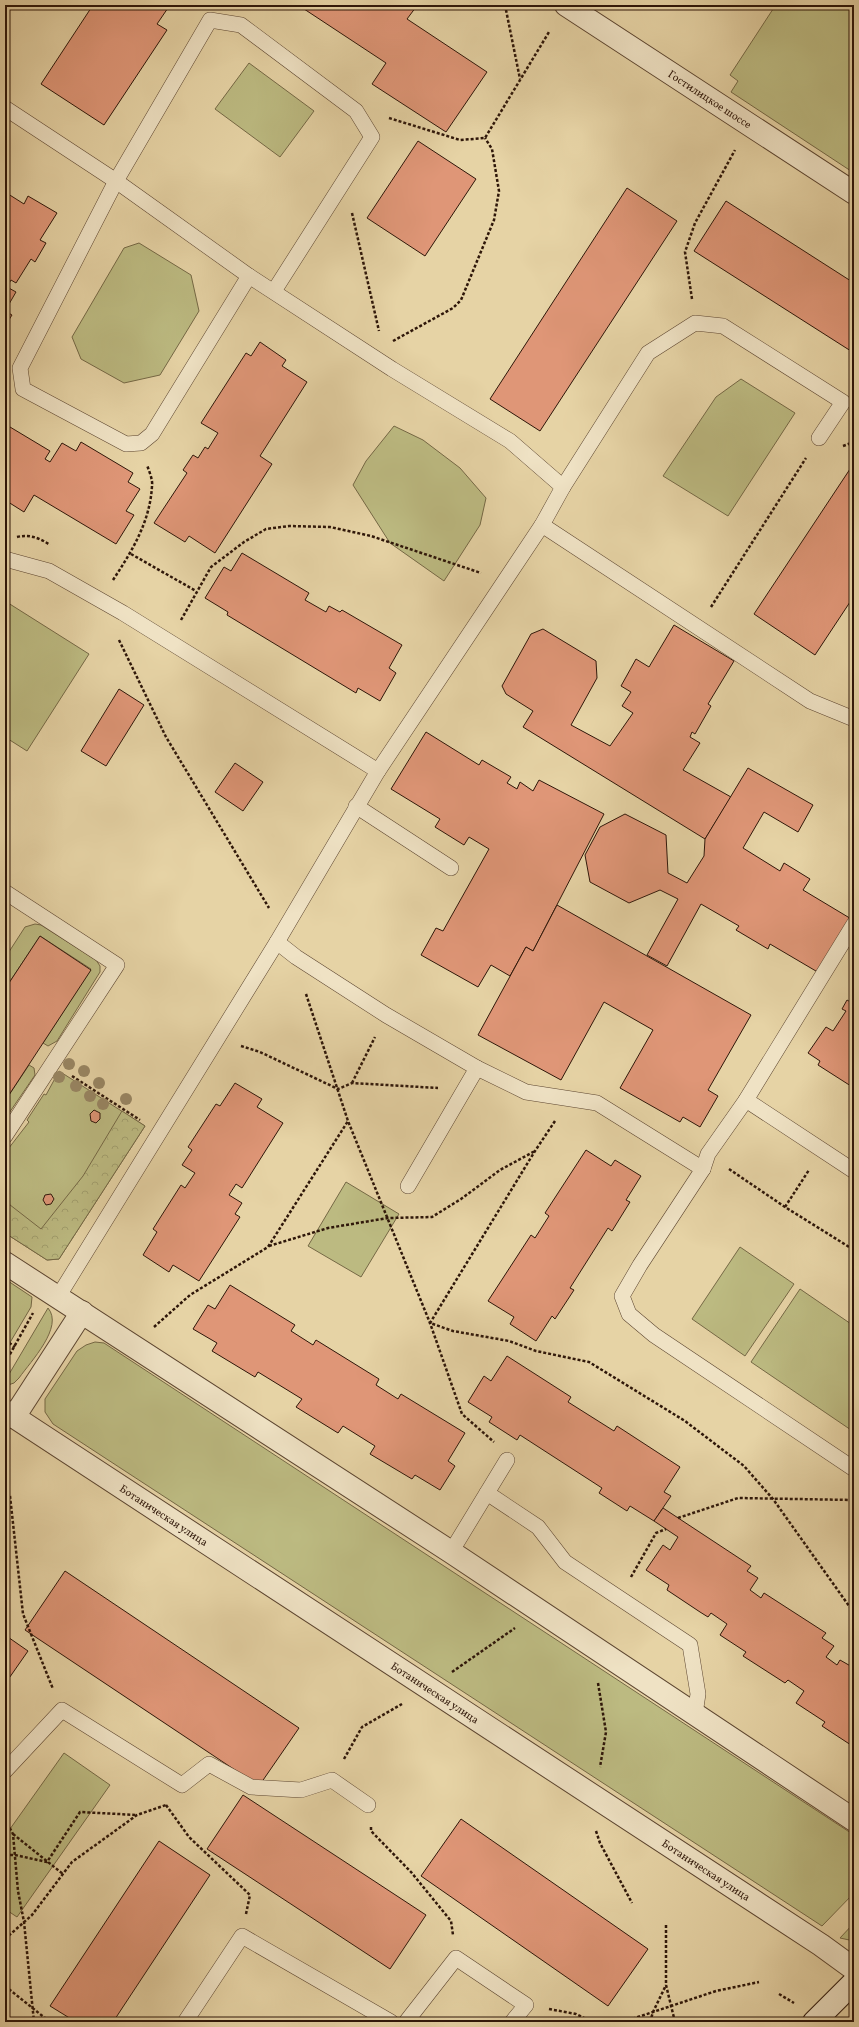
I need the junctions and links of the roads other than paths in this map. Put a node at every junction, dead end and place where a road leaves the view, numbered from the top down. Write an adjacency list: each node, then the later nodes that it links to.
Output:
1 (566, 5): 4 (street, Гостилицкое шоссе)
2 (5, 108): 3 (lane)
3 (116, 181): 5 (lane); 5 (lane); 6 (lane)
4 (854, 193)
5 (249, 276): 6 (lane)
6 (274, 290): 8 (lane)
7 (819, 438): 8 (lane)
8 (563, 487): 9 (lane)
9 (542, 525): 11 (lane); 12 (lane)
10 (5, 559): 12 (lane)
11 (852, 713)
12 (378, 771): 13 (lane)
13 (356, 806): 14 (lane); 17 (lane)
14 (451, 868)
15 (5, 892): 20 (lane)
16 (854, 924): 19 (lane)
17 (277, 942): 18 (lane); 25 (lane)
18 (477, 1068): 21 (lane); 23 (lane)
19 (746, 1100): 21 (lane); 22 (lane)
20 (5, 1136)
21 (703, 1169): 29 (lane)
22 (854, 1171)
23 (408, 1186)
24 (5, 1262): 25 (street)
25 (58, 1297): 26 (street)
26 (82, 1312): 27 (street, Ботаническая улица); 31 (street)
27 (10, 1414): 36 (street, Ботаническая улица)
28 (507, 1460): 30 (lane)
29 (854, 1469)
30 (487, 1493): 31 (lane); 32 (lane)
31 (451, 1552): 32 (street)
32 (696, 1714): 35 (street)
33 (5, 1771): 34 (lane)
34 (368, 1805)
35 (854, 1820)
36 (854, 1969)
37 (854, 1982): 42 (street)
38 (185, 2022): 39 (lane)
39 (391, 2022)
40 (406, 2022): 41 (lane)
41 (512, 2022)
42 (814, 2022)

